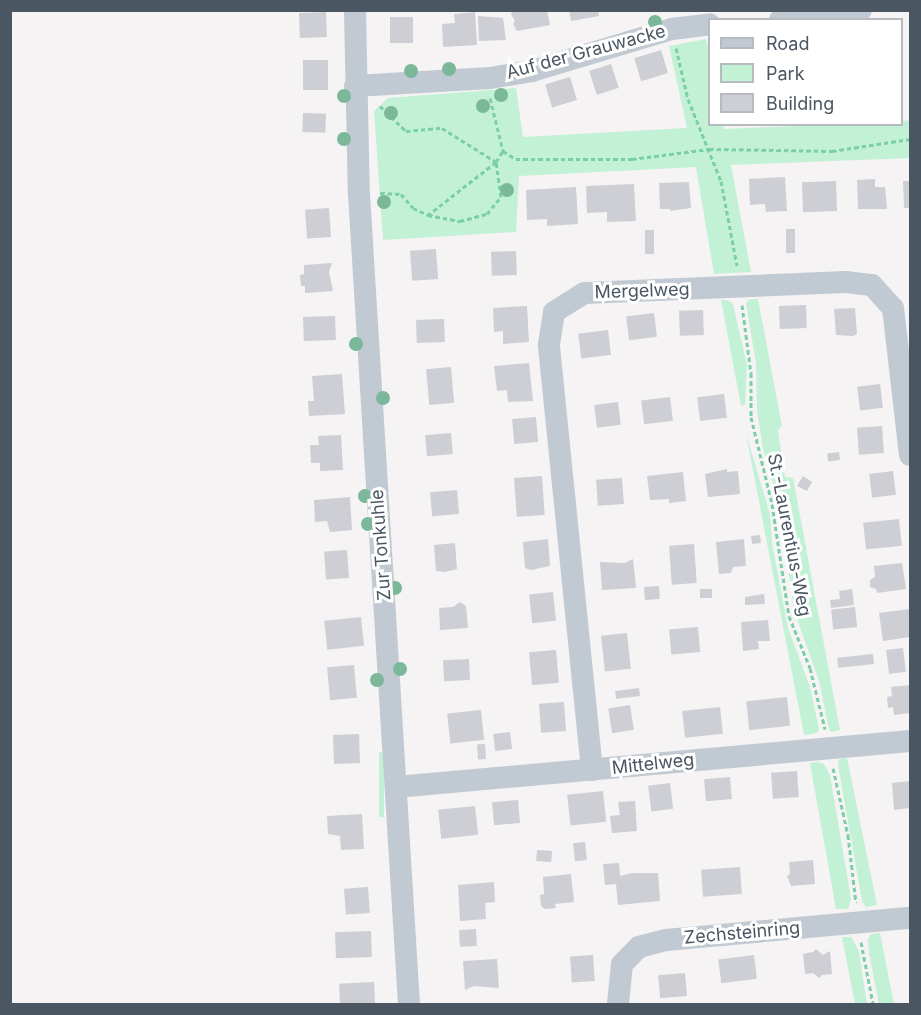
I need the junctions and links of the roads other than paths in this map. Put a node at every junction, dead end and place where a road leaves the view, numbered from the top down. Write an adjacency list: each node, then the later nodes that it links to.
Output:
1 (355, 10): 5 (street, Zur Tonkuhle)
2 (861, 10): 3 (street)
3 (817, 18)
4 (708, 24): 5 (street, Auf der Grauwacke)
5 (356, 86): 9 (street, Zur Tonkuhle)
6 (910, 455): 8 (street, Mergelweg)
7 (910, 741): 8 (street, Mittelweg)
8 (592, 770): 9 (street, Mittelweg)
9 (396, 787): 11 (street, Zur Tonkuhle)
10 (910, 918): 12 (street, Zechsteinring)
11 (409, 1005)
12 (618, 1005)

